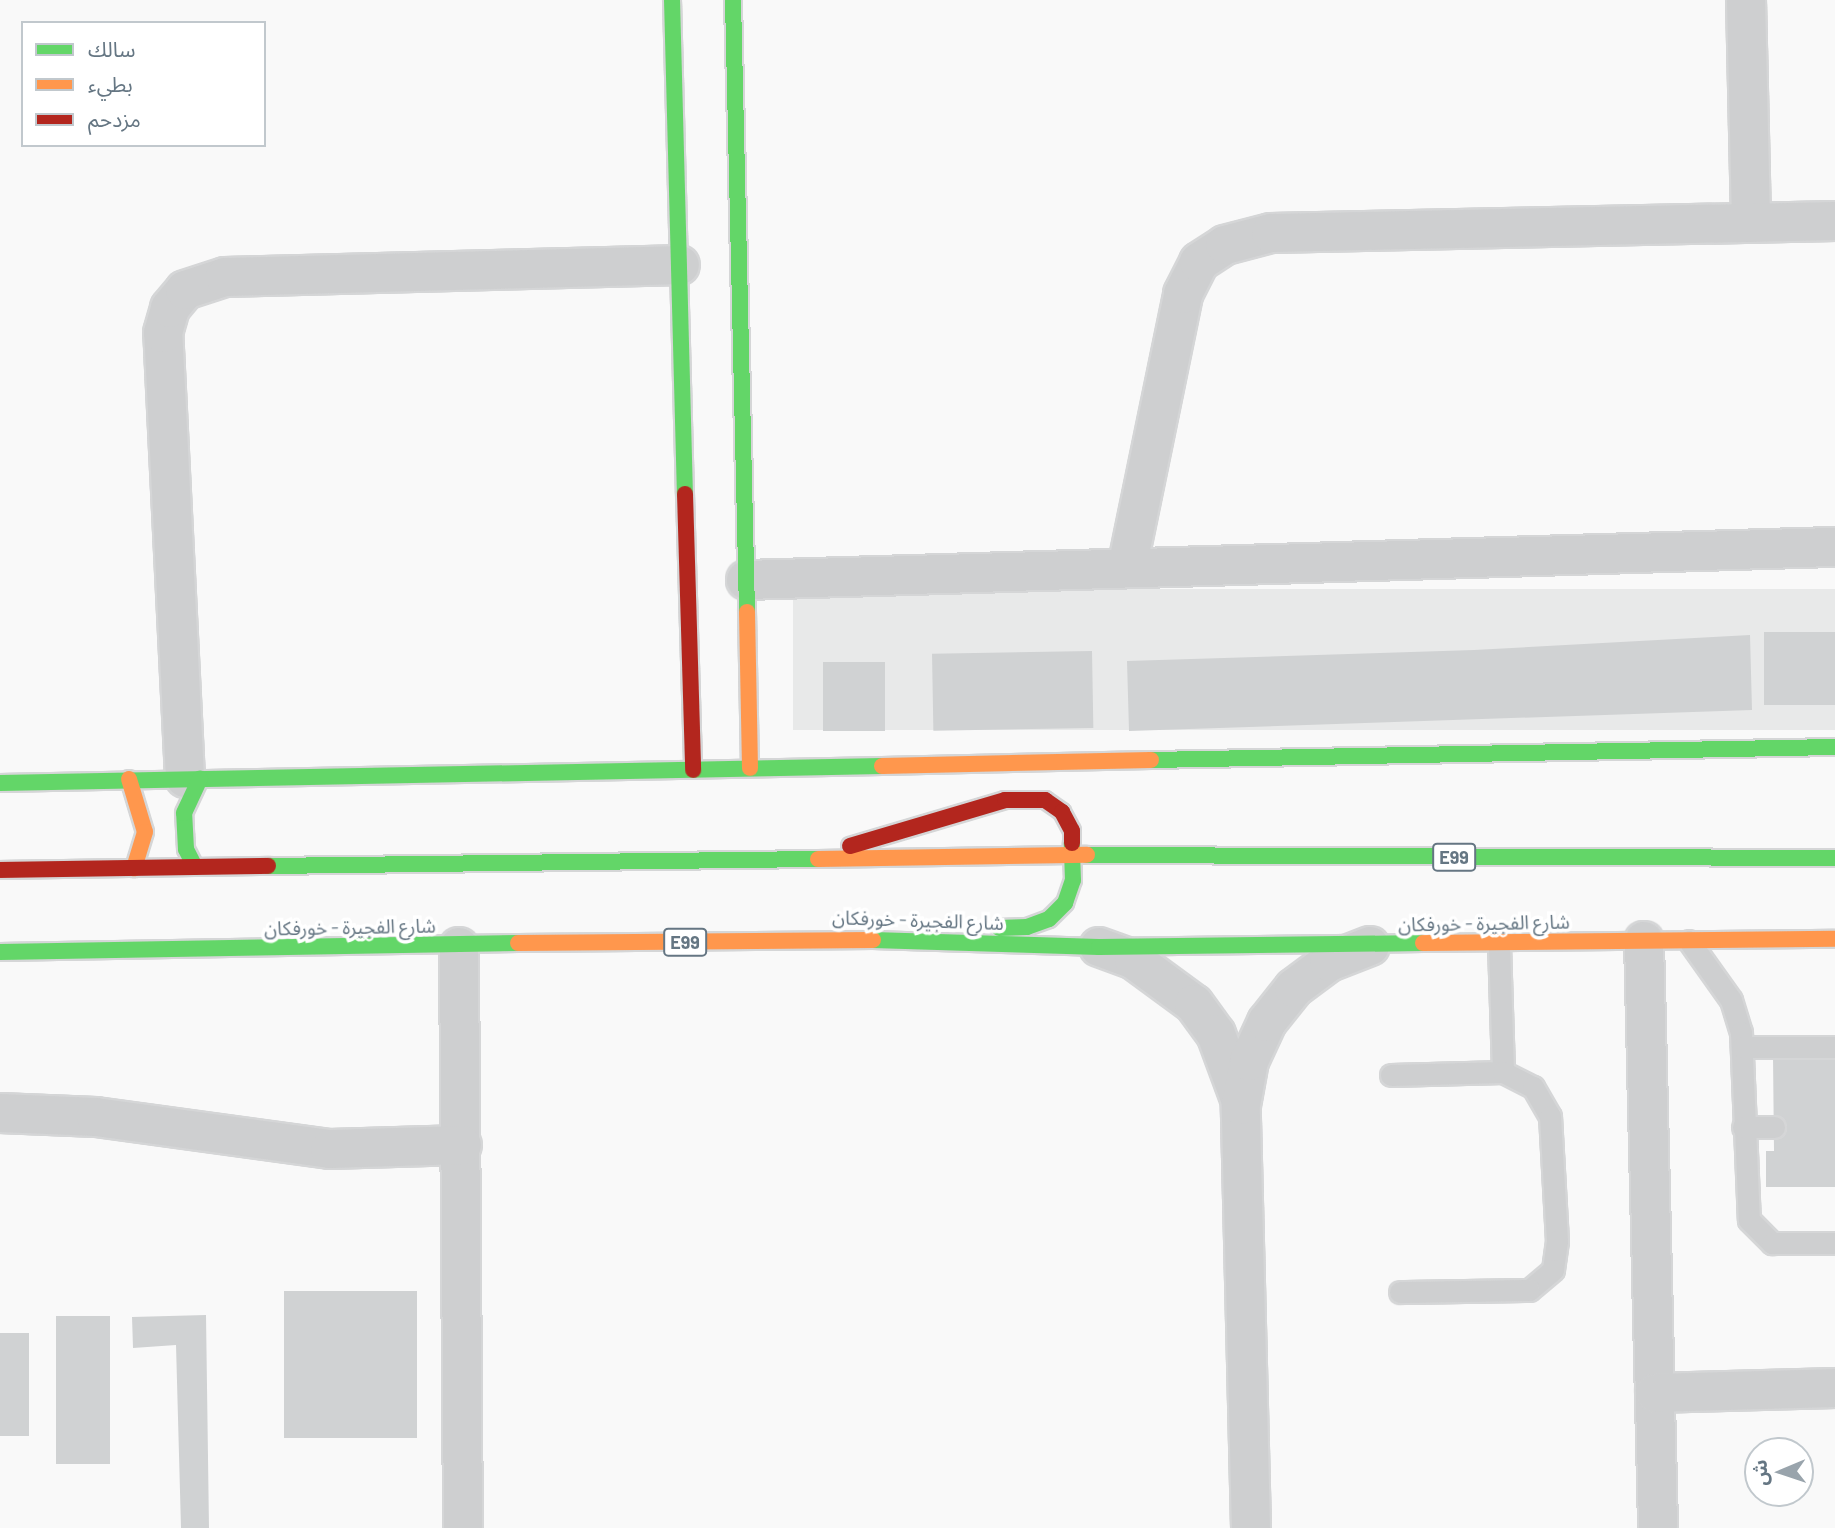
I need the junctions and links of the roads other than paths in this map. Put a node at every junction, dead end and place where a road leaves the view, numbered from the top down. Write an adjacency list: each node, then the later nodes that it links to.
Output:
1 (672, 0): 6 (main road)
2 (733, 0): 9 (main road)
3 (1746, 0): 5 (street)
4 (1835, 221): 5 (street)
5 (1751, 223): 8 (street)
6 (680, 265): 12 (main road); 13 (street)
7 (1835, 547): 8 (street)
8 (1128, 568): 9 (street)
9 (746, 580): 11 (main road)
10 (1835, 747): 11 (main road)
11 (750, 768): 12 (main road)
12 (693, 770): 13 (main road)
13 (192, 778): 14 (main road); 19 (main road)
14 (129, 779): 15 (main road); 20 (main road)
15 (0, 783)
16 (1073, 856): 17 (main road, E99); 18 (main road, E99); 18 (main road); 22 (main road)
17 (1835, 858)
18 (806, 859): 19 (main road, E99)
19 (195, 867): 20 (main road, E99)
20 (134, 868): 21 (main road, E99)
21 (0, 870)
22 (815, 938): 28 (main road, شارع الفجيرة - خورفكان / E99); 29 (main road, شارع الفجيرة - خورفكان / E99)
23 (1835, 939): 25 (main road, شارع الفجيرة - خورفكان / E99)
24 (1644, 941): 25 (main road, شارع الفجيرة - خورفكان / E99); 26 (main road, شارع الفجيرة - خورفكان / E99); 43 (street)
25 (1689, 942): 31 (lane)
26 (1499, 944): 27 (main road, شارع الفجيرة - خورفكان / E99); 33 (lane)
27 (1370, 946): 29 (main road, شارع الفجيرة - خورفكان / E99); 35 (street)
28 (459, 947): 30 (main road, شارع الفجيرة - خورفكان / E99); 39 (street)
29 (1099, 947): 35 (street)
30 (0, 952)
31 (1742, 1047): 32 (lane); 37 (lane)
32 (1835, 1047)
33 (1503, 1072): 34 (lane); 41 (lane)
34 (1391, 1075)
35 (1241, 1105): 45 (street)
36 (0, 1113): 39 (street)
37 (1744, 1127): 38 (lane); 40 (lane)
38 (1774, 1127)
39 (462, 1145): 44 (street)
40 (1835, 1243)
41 (1400, 1292)
42 (1835, 1388): 43 (street)
43 (1655, 1393): 46 (street)
44 (463, 1528)
45 (1251, 1528)
46 (1658, 1528)

